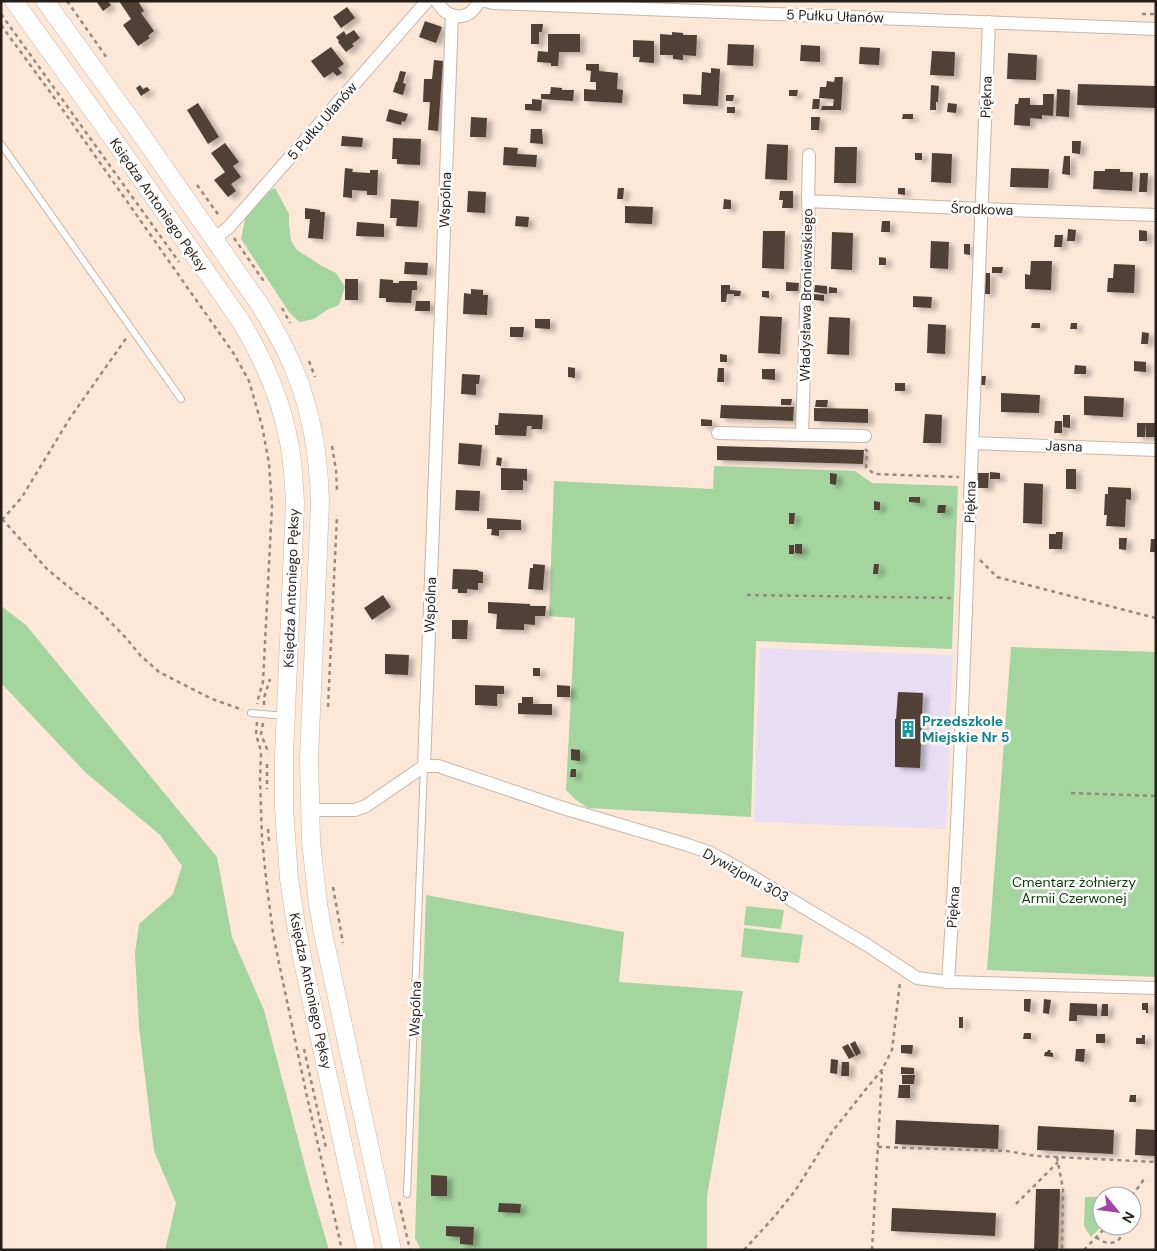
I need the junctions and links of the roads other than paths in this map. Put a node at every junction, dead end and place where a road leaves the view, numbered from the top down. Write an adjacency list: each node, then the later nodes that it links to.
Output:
1 (14, 1): 23 (main road, Księdza Antoniego Pęksy)
2 (45, 1): 15 (main road, Księdza Antoniego Pęksy)
3 (427, 1): 15 (street, 5 Pułku Ułanów)
4 (437, 1): 7 (street)
5 (479, 1): 7 (street)
6 (485, 1): 8 (street, 5 Pułku Ułanów)
7 (452, 16): 24 (street, Wspólna)
8 (989, 22): 9 (street, 5 Pułku Ułanów); 13 (street, Piękna)
9 (1156, 29)
10 (2, 145): 16 (lane)
11 (809, 155): 12 (street, Władysława Broniewskiego)
12 (808, 201): 13 (street, Środkowa); 18 (street, Władysława Broniewskiego)
13 (981, 209): 14 (street, Środkowa); 20 (street, Piękna)
14 (1156, 215)
15 (214, 239): 25 (main road, Księdza Antoniego Pęksy)
16 (181, 399)
17 (718, 433): 18 (street)
18 (802, 435): 19 (street)
19 (865, 436)
20 (972, 443): 21 (street, Jasna); 26 (street, Piękna)
21 (1156, 450)
22 (257, 714): 23 (lane)
23 (286, 716): 29 (main road, Księdza Antoniego Pęksy)
24 (424, 766): 25 (street); 26 (street, Dywizjonu 303); 28 (lane, Wspólna)
25 (310, 810): 30 (main road, Księdza Antoniego Pęksy)
26 (948, 982): 27 (street, Dywizjonu 303)
27 (1156, 988)
28 (407, 1194)
29 (366, 1250)
30 (392, 1250)

